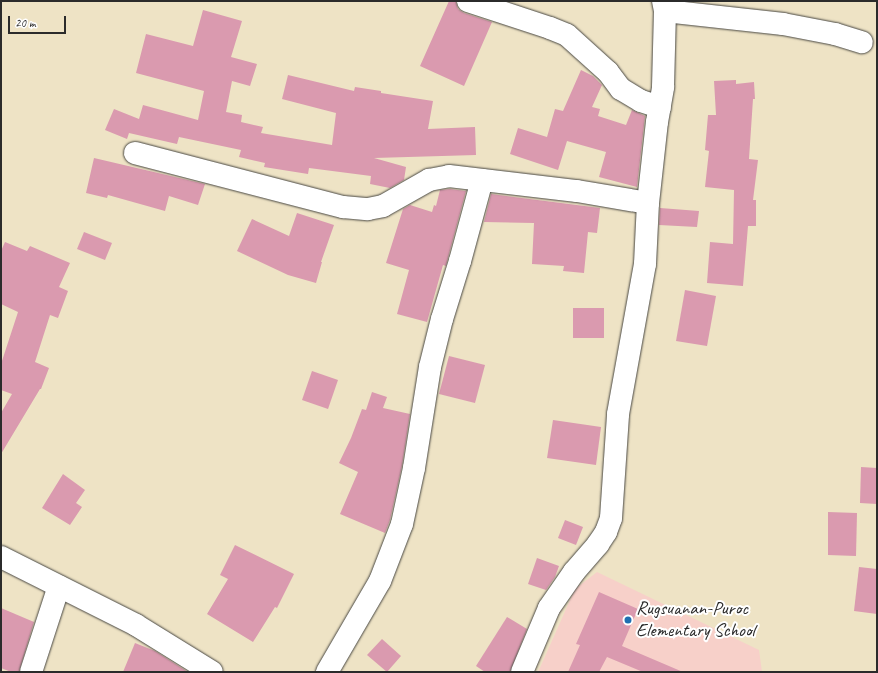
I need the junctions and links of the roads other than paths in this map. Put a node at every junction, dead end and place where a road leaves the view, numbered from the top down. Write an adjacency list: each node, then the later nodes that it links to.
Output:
1 (468, 1): 4 (street)
2 (664, 6): 3 (street); 4 (street)
3 (862, 42)
4 (660, 107): 7 (street)
5 (135, 153): 6 (street)
6 (482, 180): 7 (street); 12 (street)
7 (648, 203): 13 (street)
8 (1, 557): 9 (street)
9 (59, 586): 10 (street); 11 (street)
10 (31, 672)
11 (212, 672)
12 (327, 672)
13 (522, 672)

